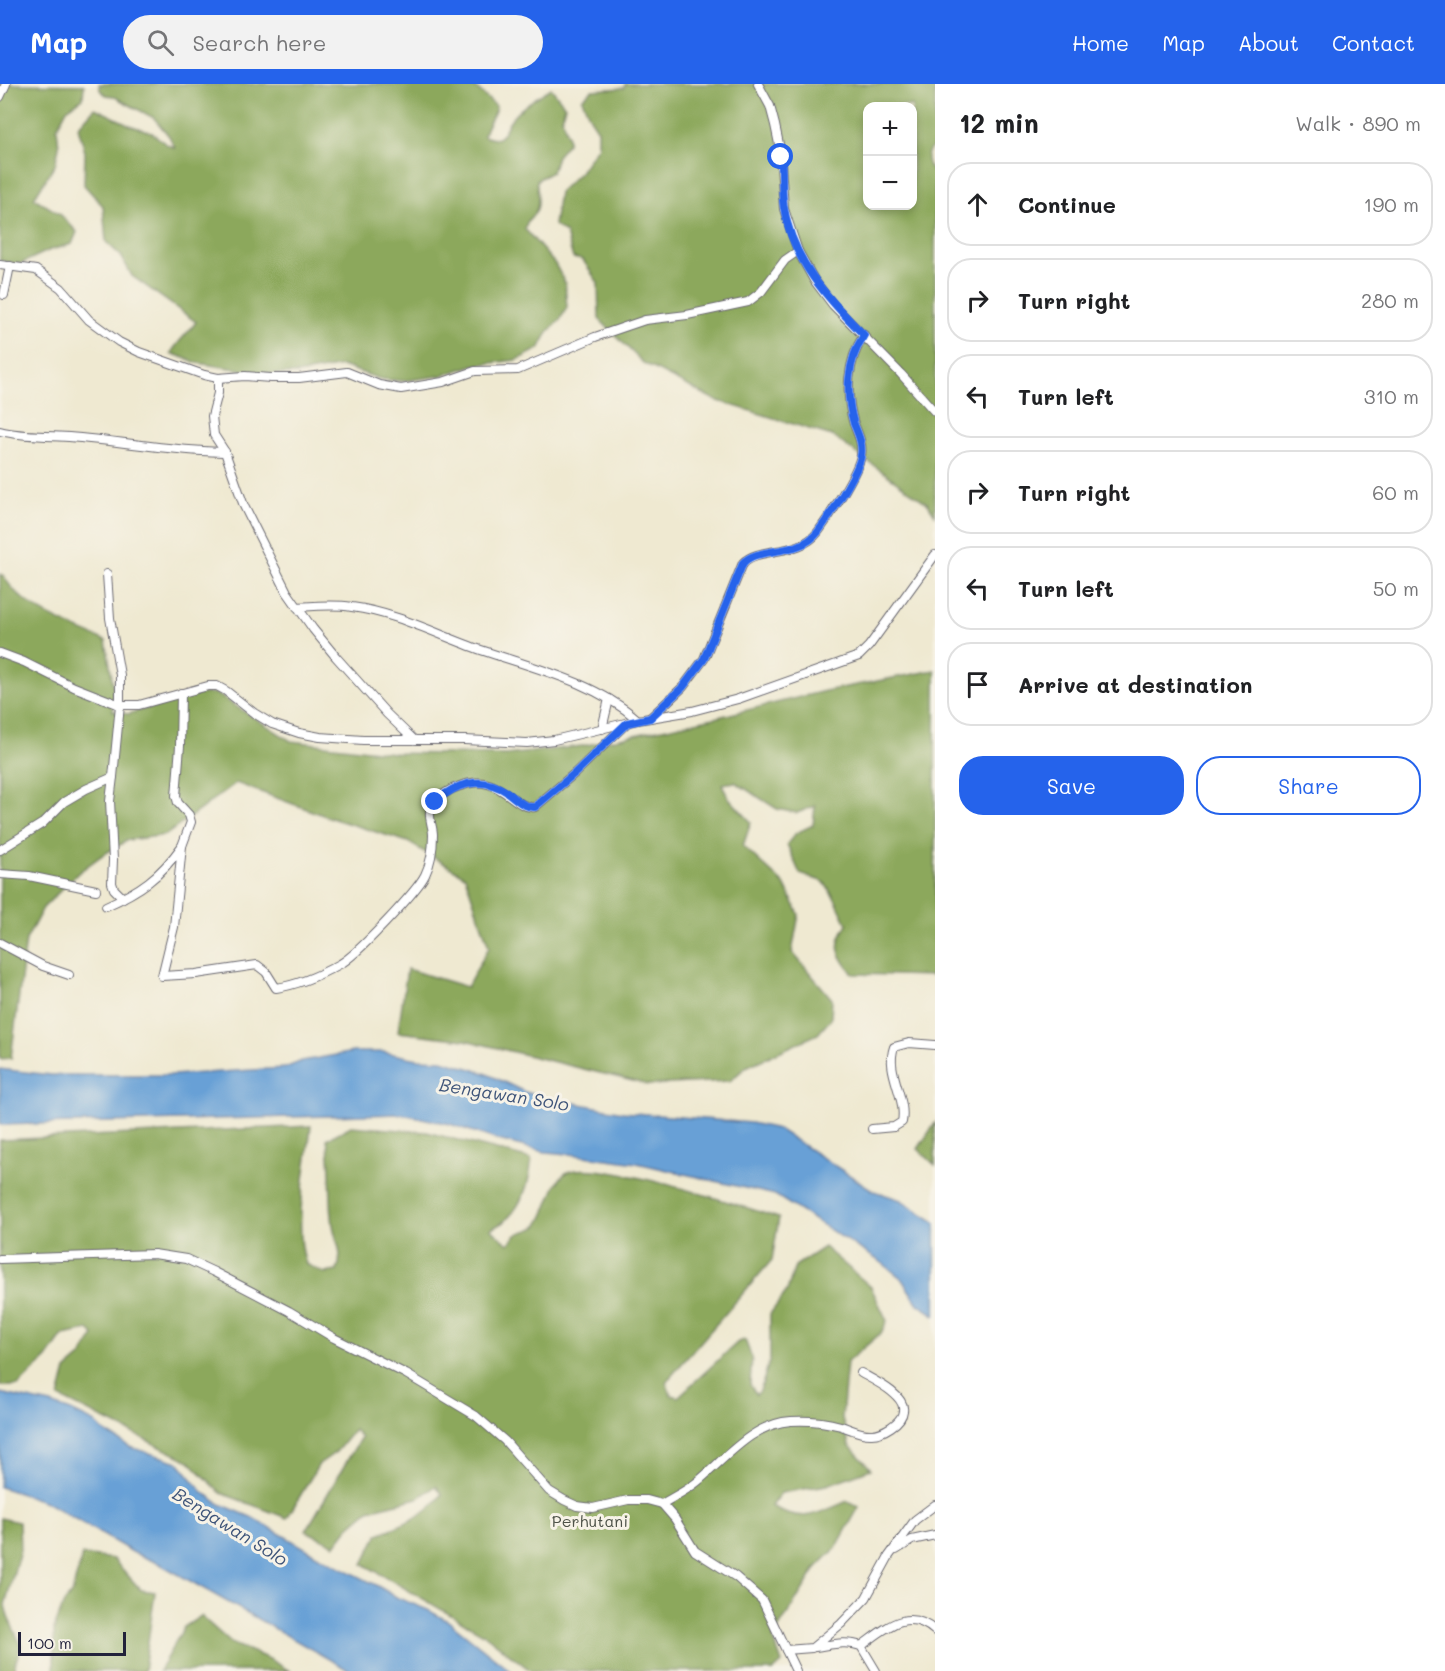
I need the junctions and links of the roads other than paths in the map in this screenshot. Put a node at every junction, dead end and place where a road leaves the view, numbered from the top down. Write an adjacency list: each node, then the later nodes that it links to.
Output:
1 (6, 84): 3 (street)
2 (758, 84): 4 (street)
3 (0, 97)
4 (798, 251): 8 (street); 9 (street)
5 (0, 265): 6 (street)
6 (10, 266): 7 (street); 9 (street)
7 (4, 295)
8 (864, 335): 10 (street); 20 (street)
9 (218, 378): 12 (street)
10 (935, 412)
11 (0, 431): 12 (street)
12 (225, 452): 15 (street)
13 (935, 555): 20 (street)
14 (107, 574): 19 (street)
15 (297, 607): 18 (street); 24 (street)
16 (0, 653): 19 (street)
17 (181, 693): 19 (street); 24 (street); 26 (street)
18 (609, 699): 21 (street); 23 (street)
19 (120, 705): 25 (street)
20 (650, 718): 21 (street)
21 (638, 720): 22 (street)
22 (627, 723): 23 (street); 26 (street)
23 (602, 729): 24 (street)
24 (414, 740)
25 (112, 777): 27 (street); 30 (street)
26 (182, 846): 30 (street)
27 (0, 850)
28 (0, 874): 29 (street)
29 (96, 890)
30 (123, 898): 31 (street)
31 (106, 906)
32 (0, 944): 33 (street)
33 (69, 975)
34 (935, 1045): 35 (street)
35 (872, 1129)
36 (0, 1259): 38 (street)
37 (861, 1373): 38 (street)
38 (662, 1504): 45 (street)
39 (935, 1505): 41 (street)
40 (935, 1535): 41 (street)
41 (889, 1557): 44 (street)
42 (935, 1631): 43 (street)
43 (861, 1646): 44 (street); 47 (street)
44 (812, 1648): 45 (street)
45 (786, 1650): 46 (street)
46 (795, 1670)
47 (876, 1671)

